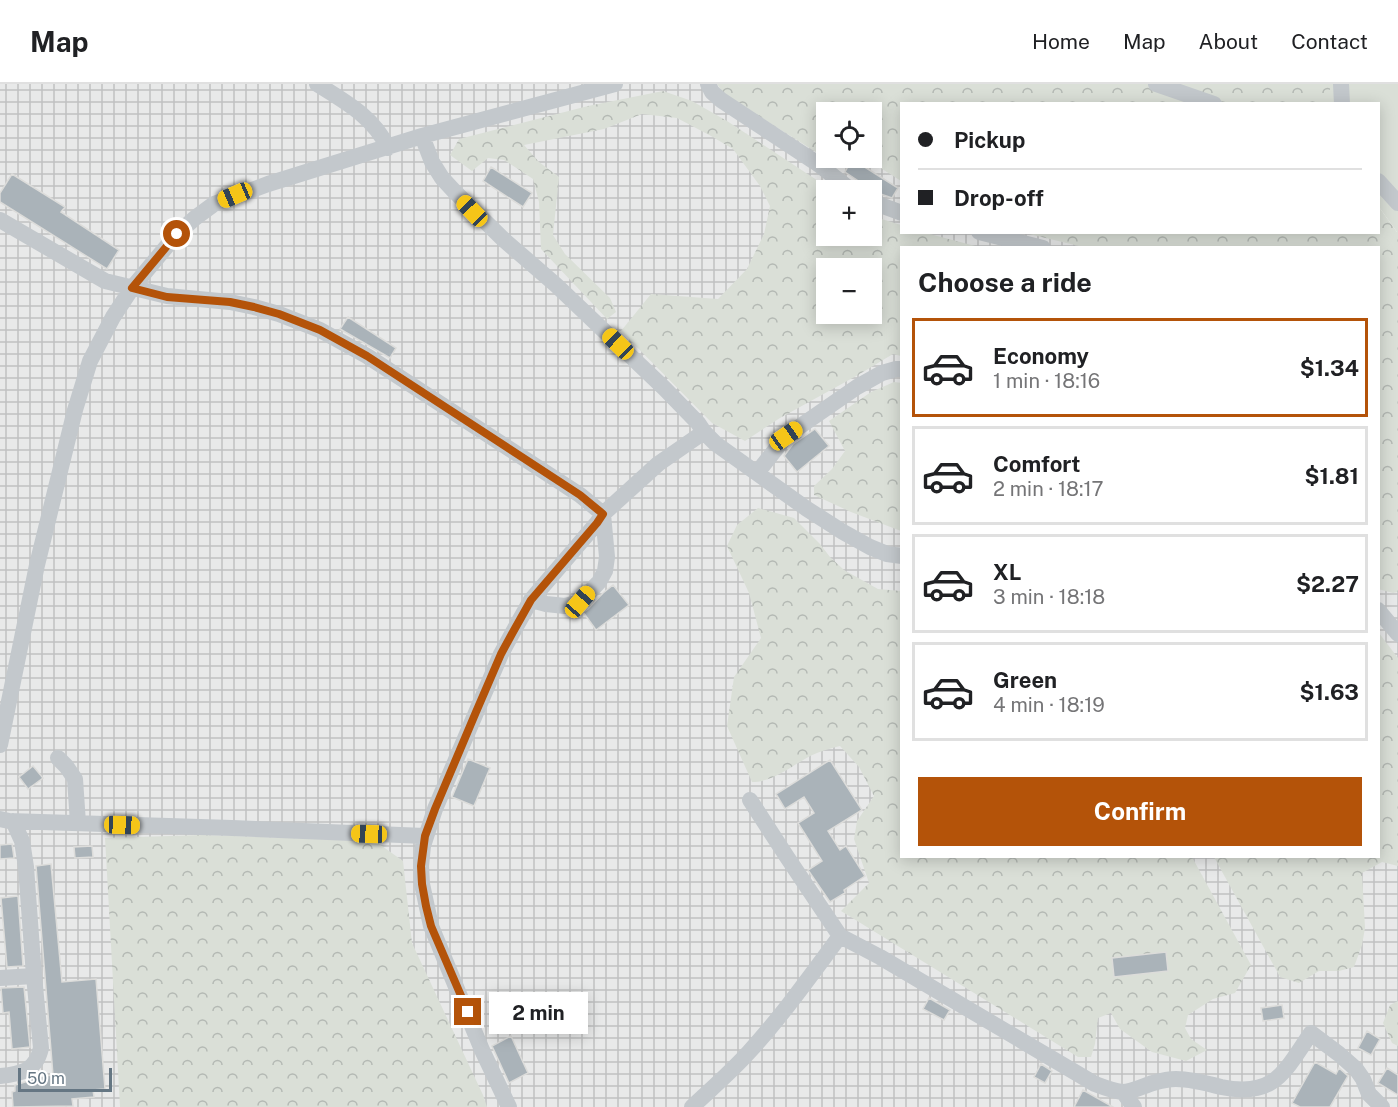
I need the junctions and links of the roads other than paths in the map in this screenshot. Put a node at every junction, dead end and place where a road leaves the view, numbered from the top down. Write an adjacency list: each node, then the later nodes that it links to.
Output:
1 (317, 84): 9 (street)
2 (615, 84): 8 (street)
3 (708, 84): 10 (street)
4 (1156, 84): 6 (street)
5 (1341, 84): 7 (street)
6 (1208, 102)
7 (1342, 102)
8 (422, 136): 9 (street); 20 (street)
9 (388, 148): 18 (street)
10 (838, 180)
11 (1380, 183): 12 (street)
12 (1398, 203)
13 (882, 206): 14 (street)
14 (900, 212)
15 (0, 220): 18 (street)
16 (987, 234): 17 (street)
17 (1035, 246)
18 (132, 288): 22 (street); 27 (street)
19 (900, 369): 21 (street)
20 (704, 432): 21 (street); 22 (street)
21 (757, 473): 23 (street)
22 (603, 514): 24 (street); 24 (street)
23 (900, 556)
24 (531, 600): 32 (street)
25 (1380, 612): 26 (street)
26 (1398, 634)
27 (0, 745)
28 (58, 758): 31 (street)
29 (750, 800): 33 (street)
30 (7, 820): 31 (street); 34 (street)
31 (78, 823): 32 (street)
32 (425, 836): 38 (street)
33 (840, 936): 37 (street); 39 (street)
34 (34, 976): 35 (street); 36 (street)
35 (0, 978)
36 (0, 1076)
37 (1123, 1092): 40 (street); 41 (street)
38 (509, 1107)
39 (692, 1107)
40 (1134, 1107)
41 (1382, 1107)

